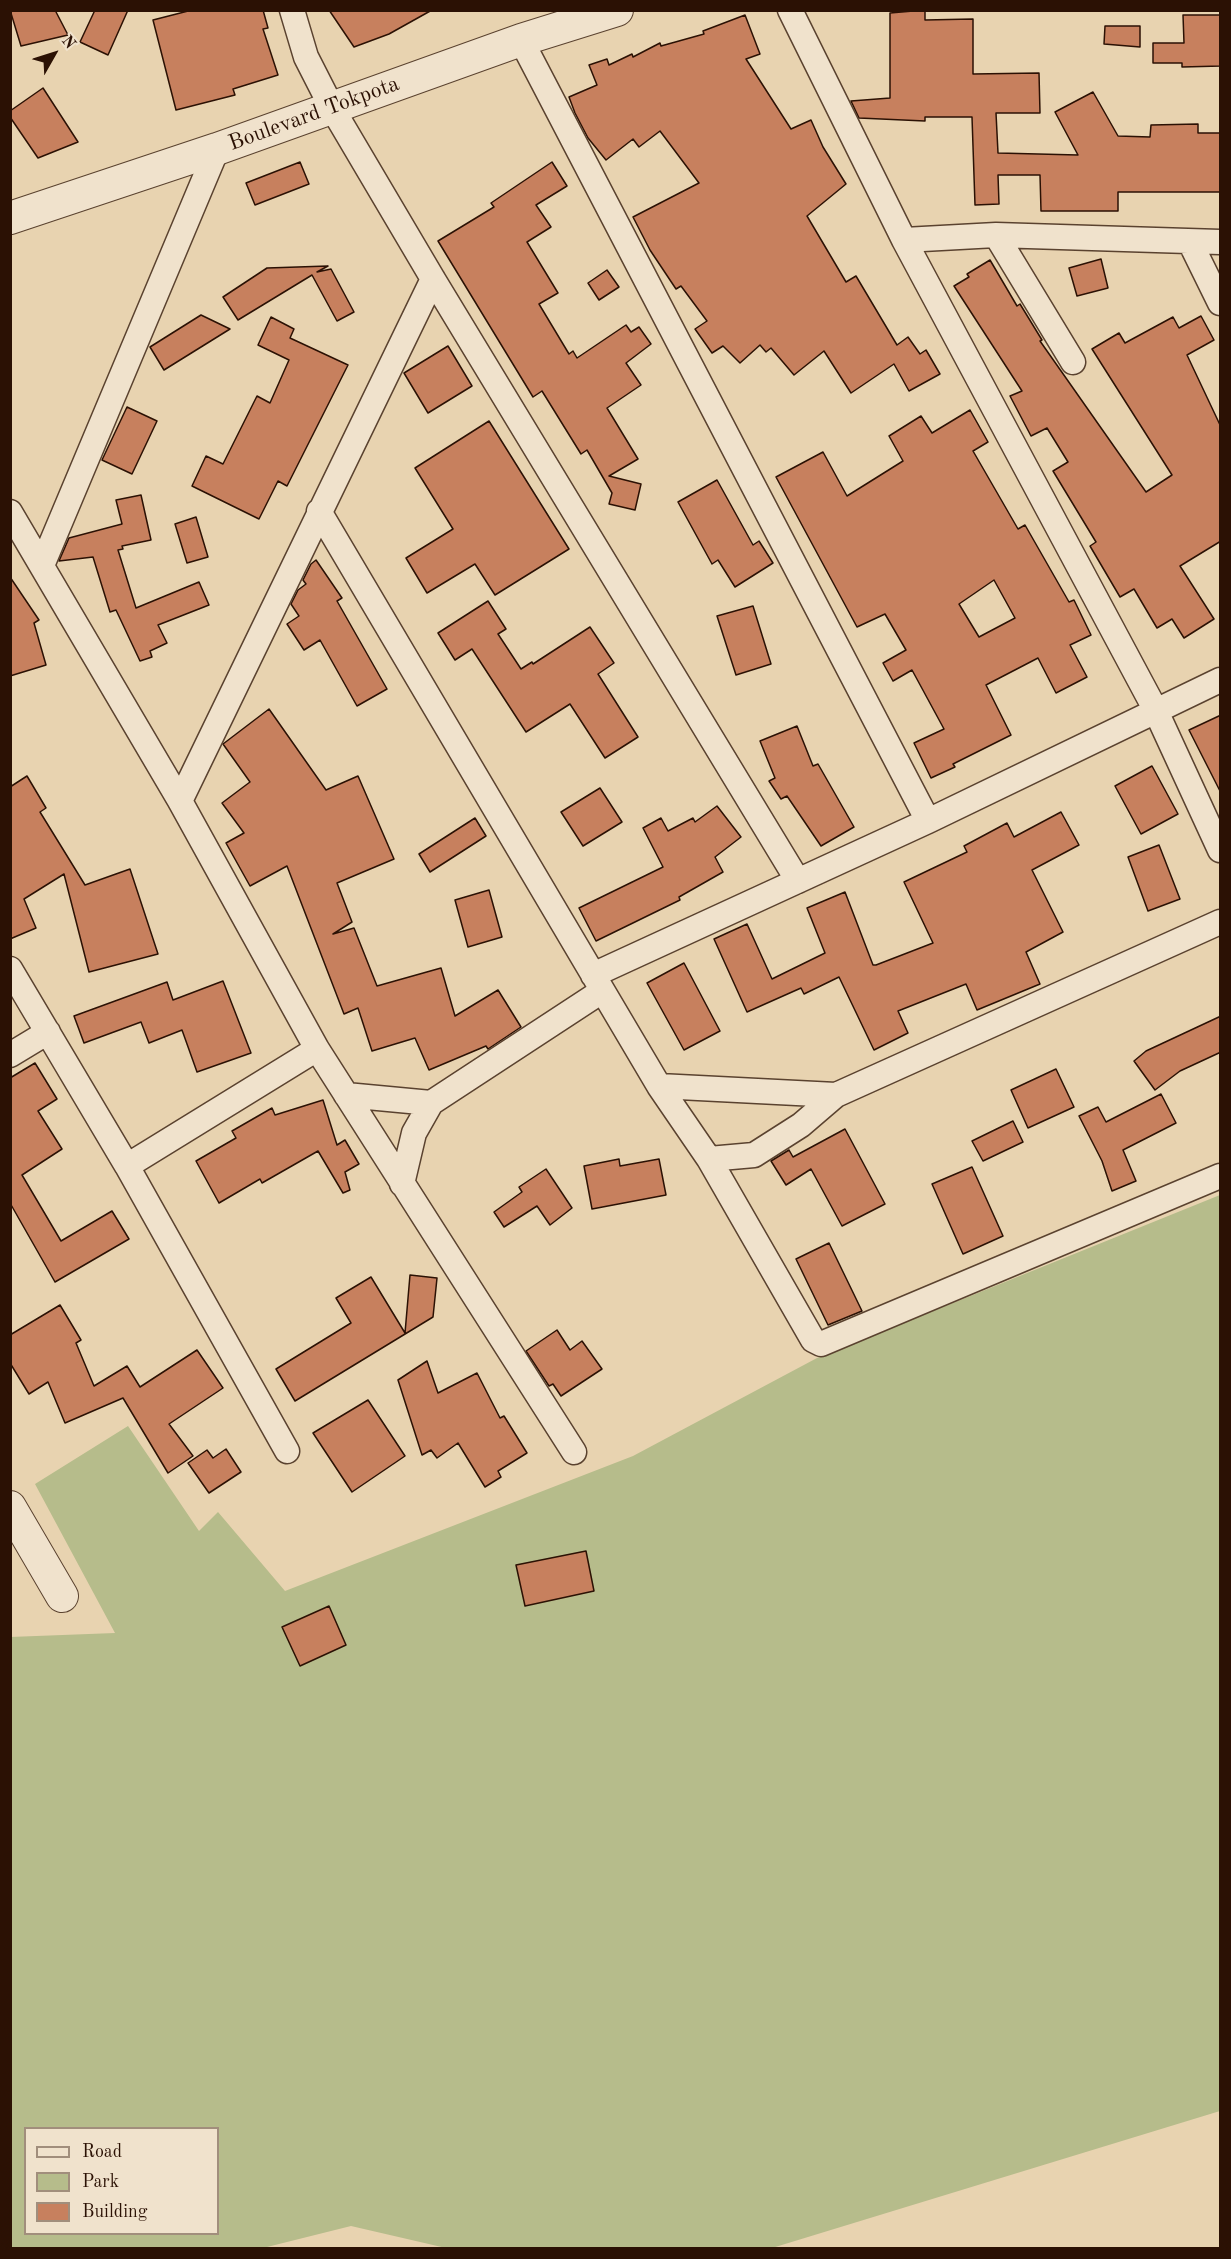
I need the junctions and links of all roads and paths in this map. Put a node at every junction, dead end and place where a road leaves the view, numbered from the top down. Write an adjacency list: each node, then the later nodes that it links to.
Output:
1 (292, 10): 5 (street)
2 (617, 10): 4 (street, Boulevard Tokpota)
3 (790, 10): 9 (street)
4 (520, 39): 5 (street, Boulevard Tokpota); 21 (street)
5 (332, 108): 6 (street, Boulevard Tokpota); 12 (street)
6 (218, 149): 7 (street, Boulevard Tokpota); 17 (street)
7 (10, 219)
8 (996, 235): 9 (street); 10 (street); 14 (street)
9 (904, 240): 19 (street)
10 (1190, 242): 11 (street); 13 (street)
11 (1221, 242)
12 (433, 279): 15 (street); 23 (street)
13 (1221, 303)
14 (1073, 362)
15 (319, 511): 20 (street); 26 (street)
16 (10, 512): 17 (street)
17 (43, 563): 20 (street)
18 (1221, 680): 19 (street)
19 (1155, 709): 21 (street); 22 (street)
20 (180, 801): 28 (street)
21 (928, 822): 23 (street)
22 (1221, 850)
23 (798, 881): 26 (street)
24 (1221, 922): 32 (street)
25 (10, 969): 27 (street)
26 (598, 982): 30 (street); 33 (street)
27 (48, 1032): 29 (street); 35 (street)
28 (316, 1049): 31 (street); 35 (street)
29 (10, 1055)
30 (659, 1086): 32 (street); 34 (street)
31 (346, 1095): 33 (street); 37 (street)
32 (836, 1095): 34 (street)
33 (432, 1103): 37 (street)
34 (709, 1159): 36 (street)
35 (127, 1166): 38 (street)
36 (1221, 1176)
37 (402, 1184): 39 (street)
38 (287, 1451)
39 (574, 1452)
40 (10, 1507): 41 (street)
41 (62, 1596)

